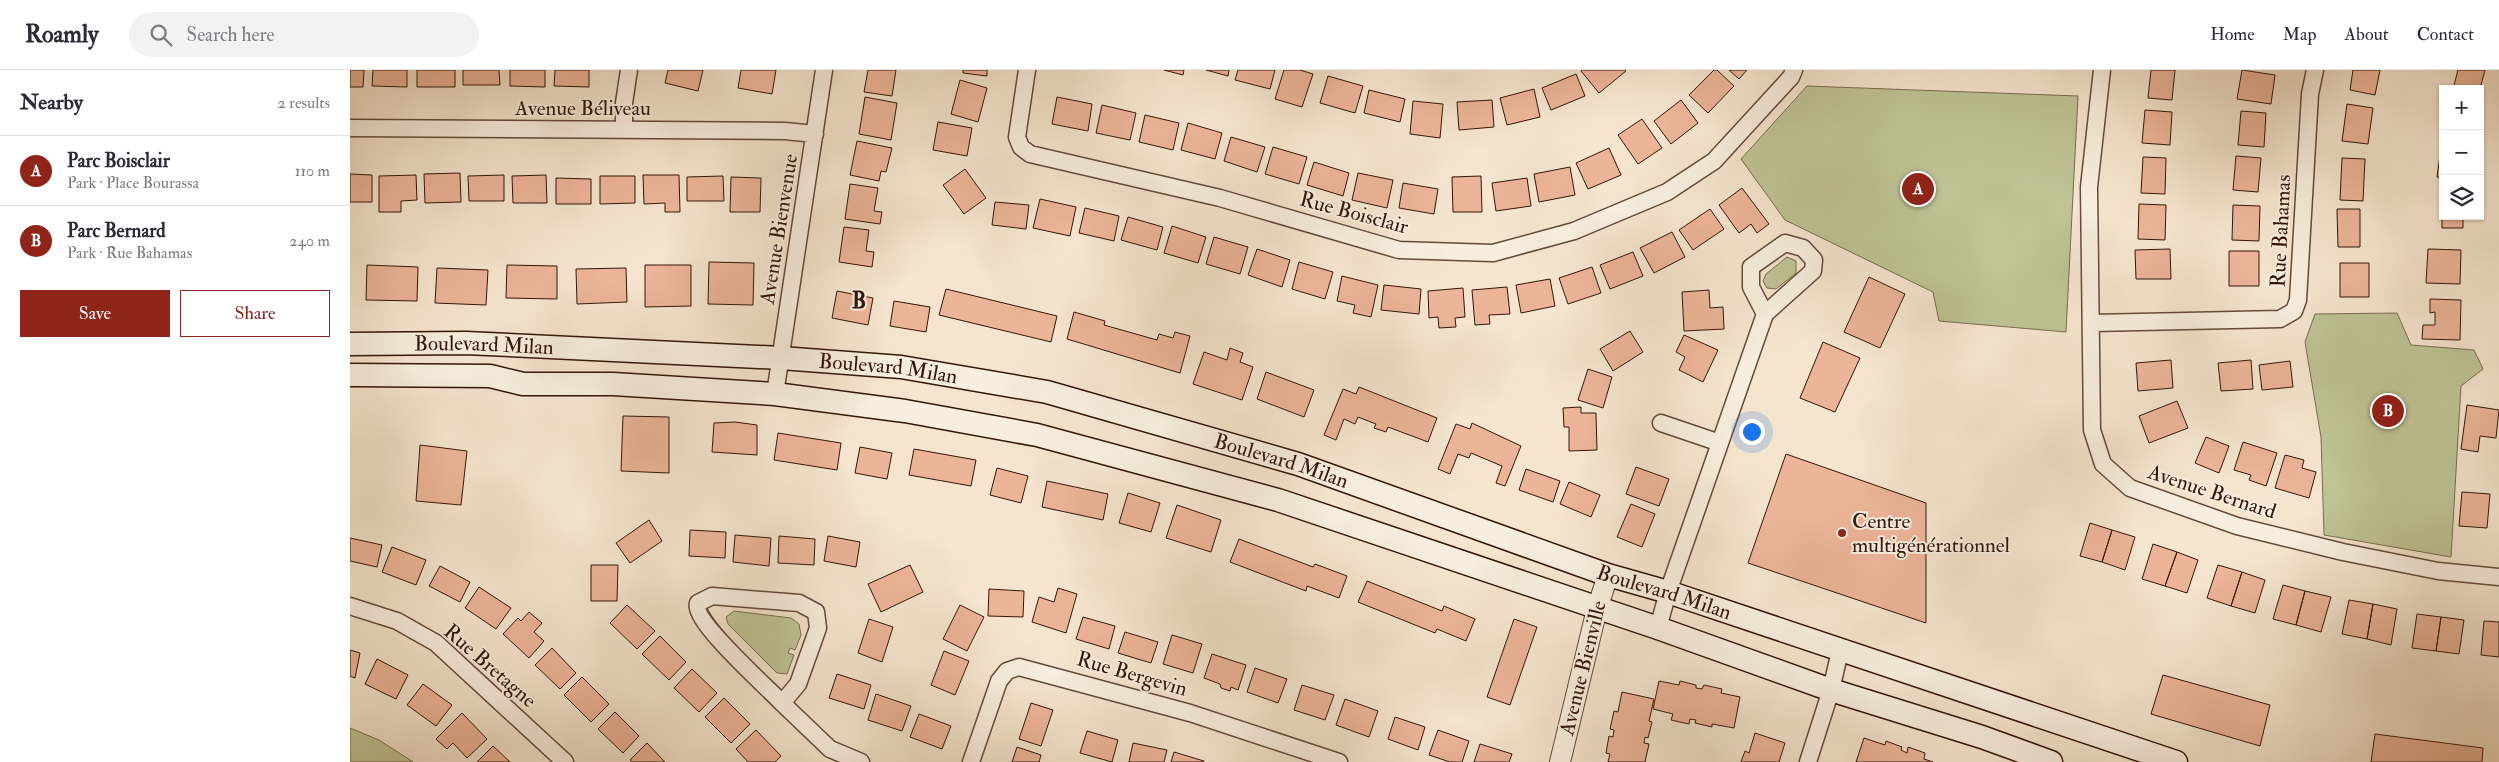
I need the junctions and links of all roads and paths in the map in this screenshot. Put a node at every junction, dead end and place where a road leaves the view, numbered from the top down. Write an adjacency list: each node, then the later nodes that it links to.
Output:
1 (628, 70): 8 (street)
2 (824, 70): 9 (street, Avenue Bienvenue)
3 (1027, 70): 4 (street, Rue Boisclair)
4 (1794, 70)
5 (2102, 70): 11 (street, Avenue Bernard)
6 (2315, 70): 11 (street, Rue Bahamas)
7 (350, 128): 8 (street, Avenue Béliveau)
8 (624, 129): 9 (street, Avenue Béliveau)
9 (815, 134): 13 (street, Avenue Bienvenue)
10 (1765, 314): 17 (street)
11 (2092, 322): 19 (street, Avenue Bernard)
12 (350, 344): 13 (main road, Boulevard Milan)
13 (781, 358): 15 (street, Avenue Bienvenue); 18 (main road, Boulevard Milan)
14 (350, 375): 15 (main road, Boulevard Milan)
15 (775, 394): 22 (main road, Boulevard Milan)
16 (1661, 423): 17 (street)
17 (1720, 443): 20 (street)
18 (1608, 575): 20 (main road, Boulevard Milan); 22 (street, Avenue Bienville)
19 (2499, 577)
20 (1668, 592): 23 (street); 24 (main road, Boulevard Milan)
21 (350, 606): 27 (street, Rue Bretagne)
22 (1597, 609): 23 (main road, Boulevard Milan); 31 (street, Avenue Bienville)
23 (1658, 628): 25 (main road, Boulevard Milan)
24 (1840, 651): 25 (street); 34 (main road, Boulevard Milan)
25 (1831, 690): 32 (street); 33 (main road, Boulevard Milan)
26 (782, 703): 26 (street); 28 (street)
27 (565, 762)
28 (861, 762)
29 (971, 762): 30 (street, Rue Bergevin)
30 (1339, 762)
31 (1560, 762)
32 (1808, 762)
33 (2051, 762)
34 (2176, 762)

